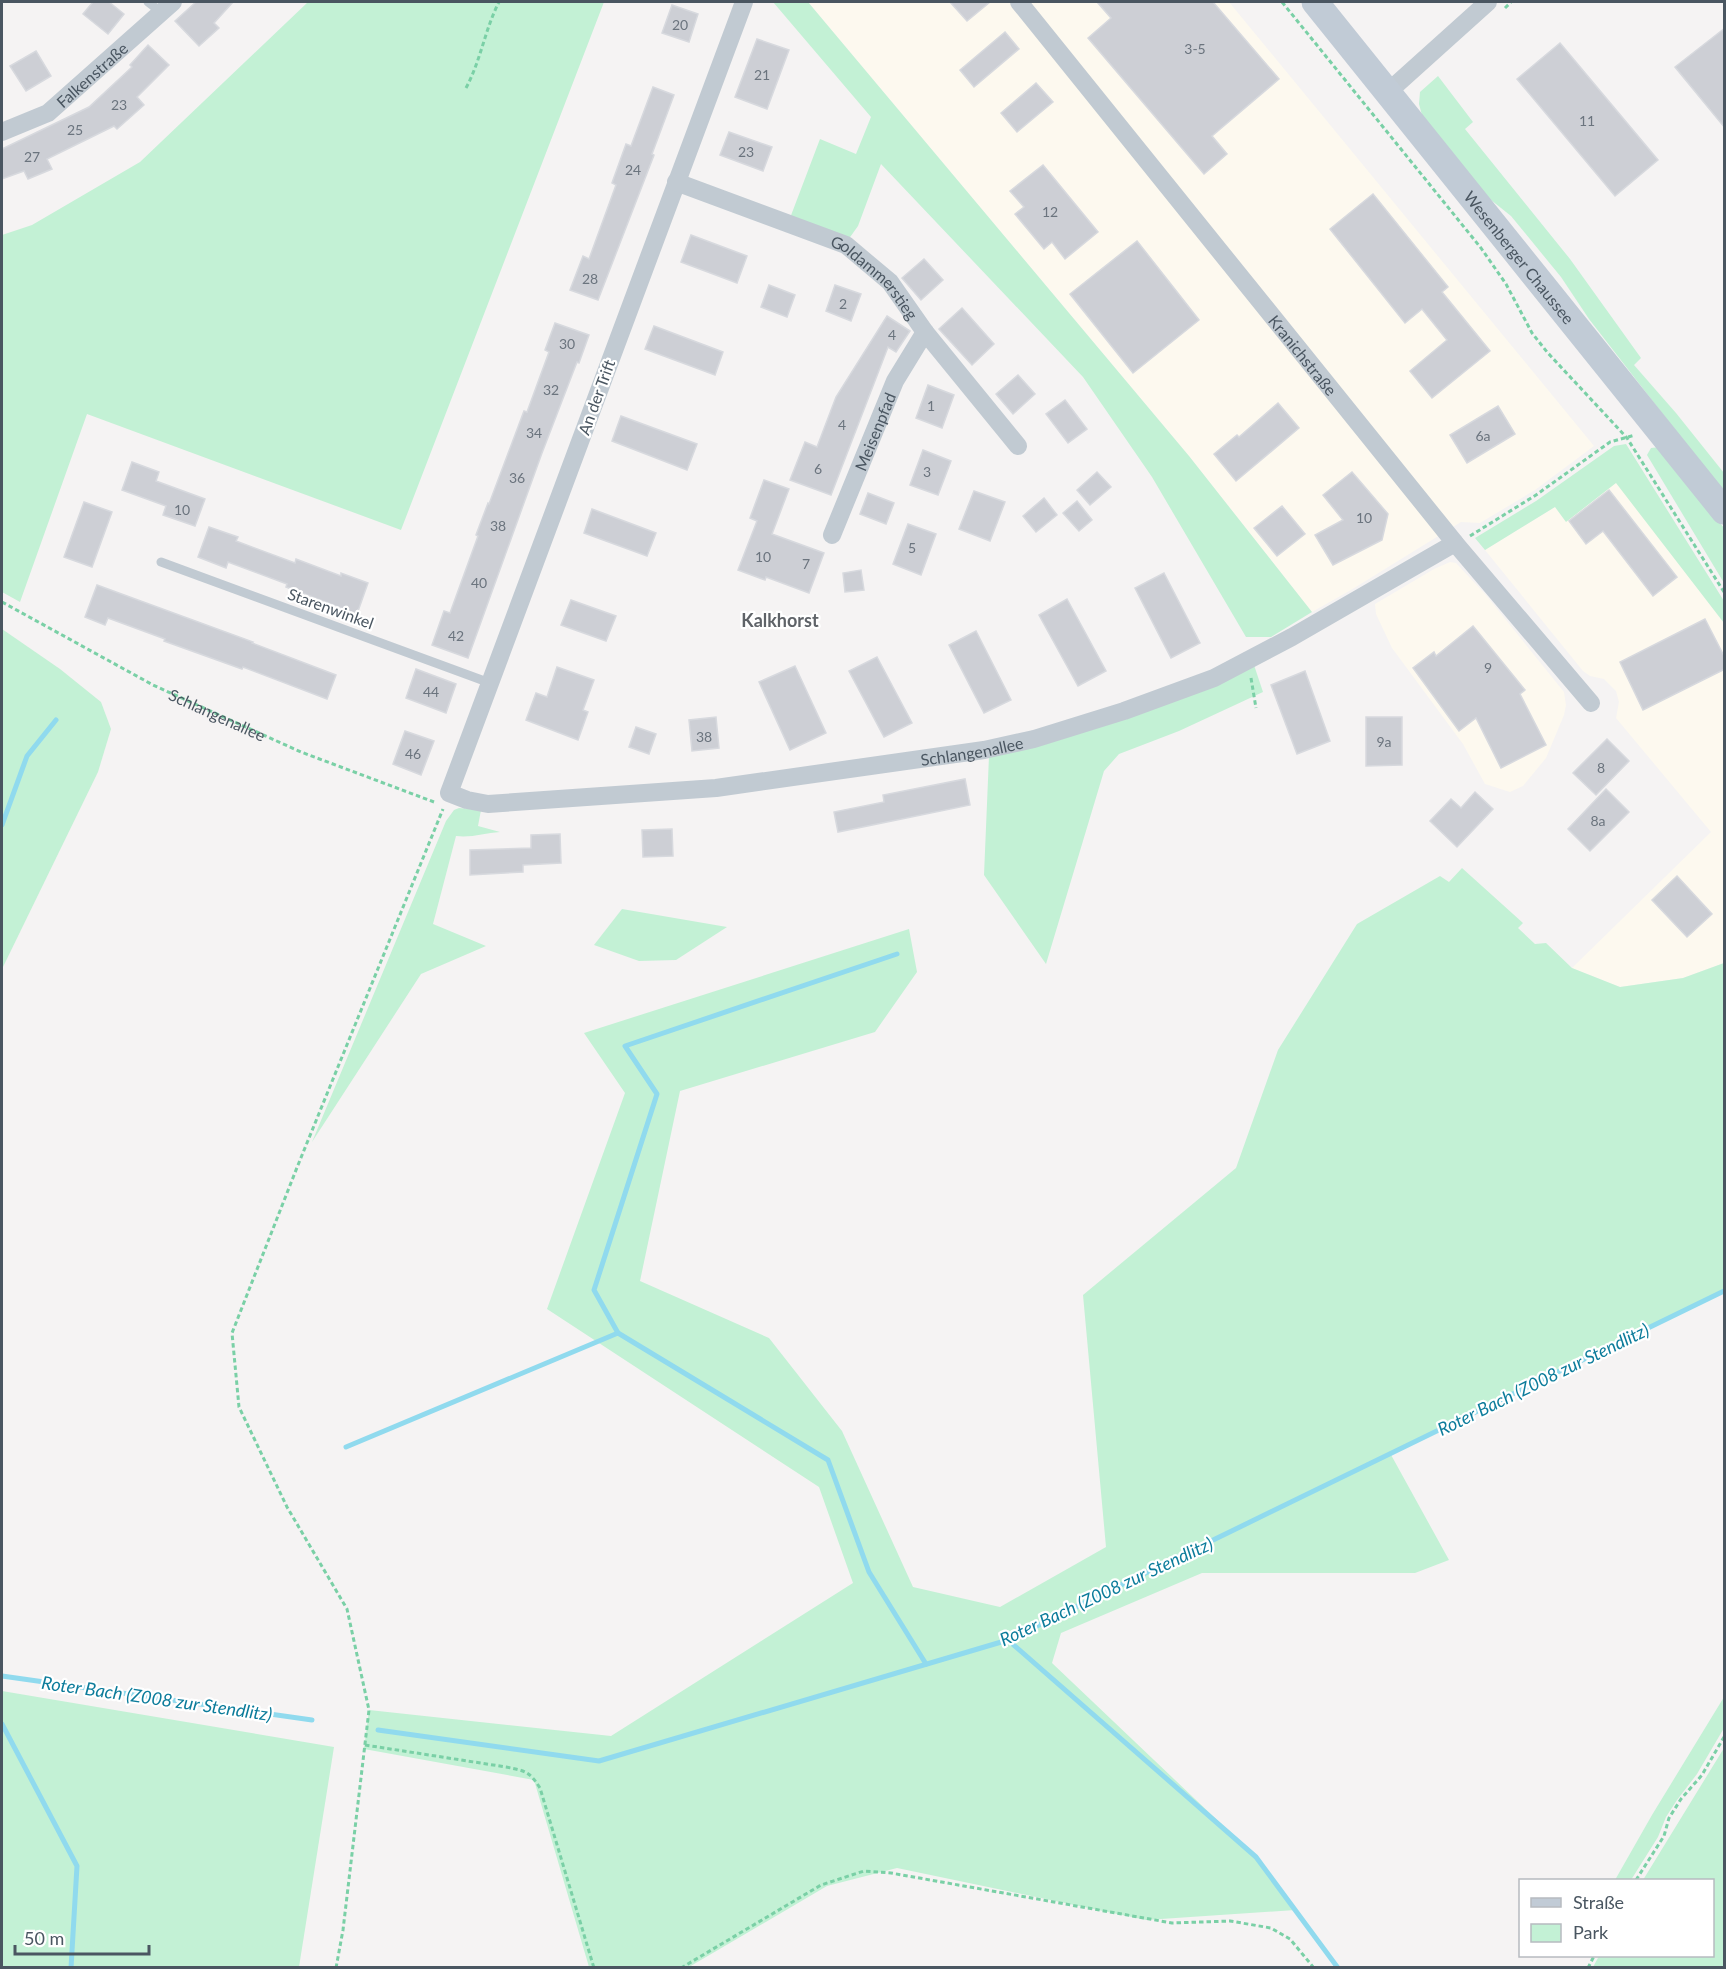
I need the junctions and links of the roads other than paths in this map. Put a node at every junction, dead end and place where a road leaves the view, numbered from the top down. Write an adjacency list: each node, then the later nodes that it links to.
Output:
1 (744, 2): 8 (street, An der Trift)
2 (1019, 2): 13 (street, Kranichstraße)
3 (1315, 2): 6 (main road, Wesenberger Chaussee)
4 (1488, 2): 6 (street)
5 (160, 5): 7 (street, Falkenstraße)
6 (1388, 92): 11 (main road, Wesenberger Chaussee)
7 (2, 132)
8 (676, 182): 9 (street, Goldammerstieg); 15 (street, An der Trift)
9 (926, 332): 10 (street, Goldammerstieg); 12 (street, Meisenpfad)
10 (1018, 446)
11 (1725, 511)
12 (832, 535)
13 (1455, 543): 16 (street, Kranichstraße); 17 (street, Schlangenallee)
14 (161, 562): 15 (lane, Starenwinkel)
15 (490, 683): 17 (street, An der Trift)
16 (1591, 703)
17 (447, 799)

